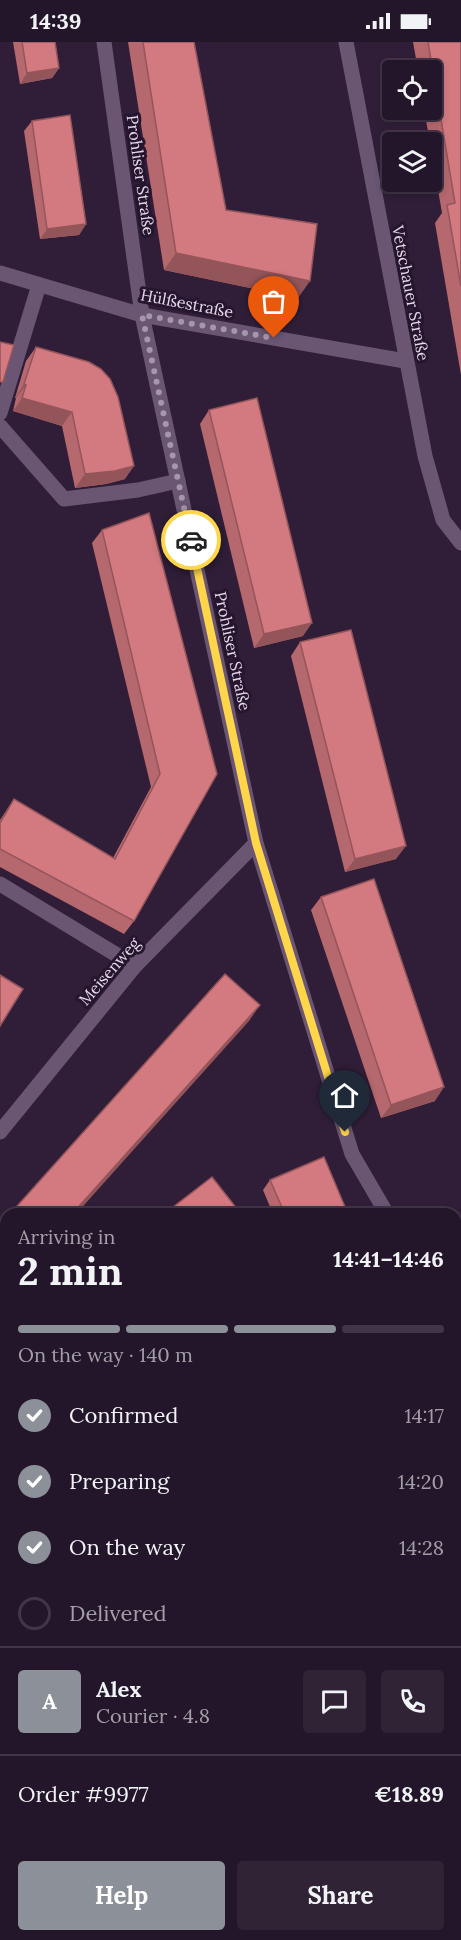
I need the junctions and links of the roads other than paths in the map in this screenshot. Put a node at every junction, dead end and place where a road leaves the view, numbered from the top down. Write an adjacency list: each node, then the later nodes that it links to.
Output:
1 (104, 42): 5 (street, Prohliser Straße)
2 (346, 42): 6 (street, Vetschauer Straße)
3 (0, 273): 4 (street, Hülßestraße)
4 (39, 285): 5 (street, Hülßestraße); 7 (street)
5 (142, 315): 6 (street, Hülßestraße); 9 (street, Prohliser Straße)
6 (405, 361): 10 (street, Vetschauer Straße)
7 (0, 413)
8 (0, 426): 9 (street)
9 (178, 481): 11 (street, Prohliser Straße)
10 (461, 543)
11 (256, 843): 13 (street, Meisenweg); 15 (street, Prohliser Straße)
12 (0, 884): 13 (street)
13 (135, 966): 14 (street, Meisenweg)
14 (0, 1132)
15 (384, 1208)

